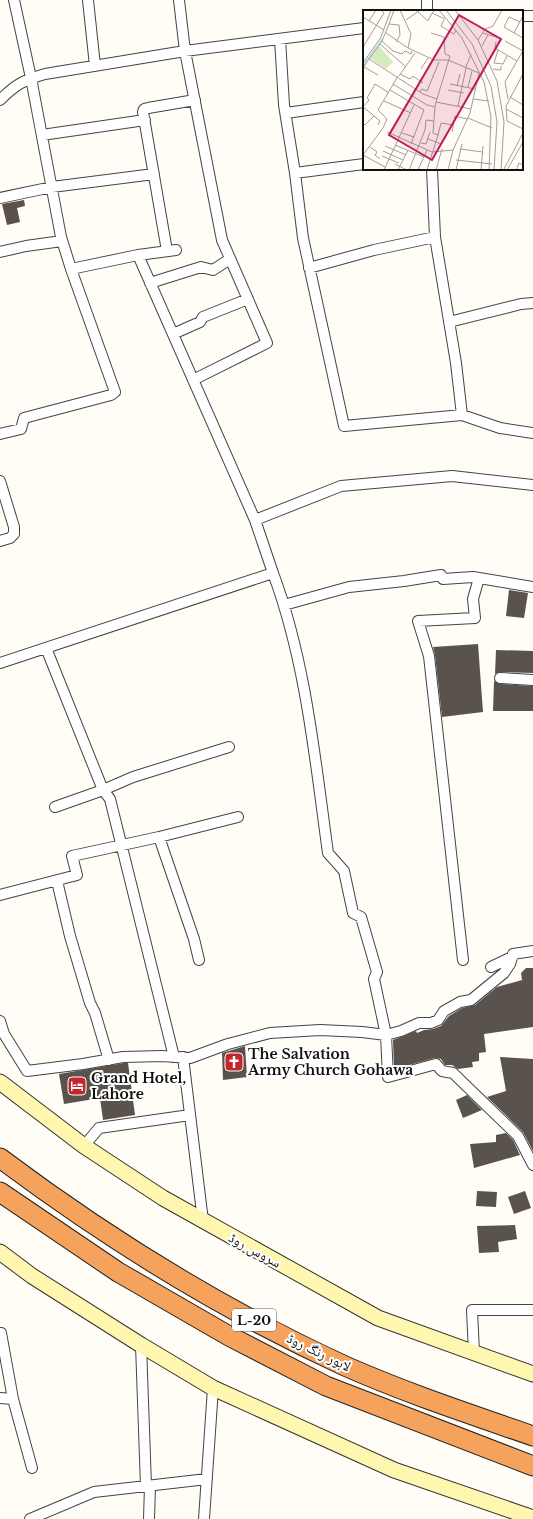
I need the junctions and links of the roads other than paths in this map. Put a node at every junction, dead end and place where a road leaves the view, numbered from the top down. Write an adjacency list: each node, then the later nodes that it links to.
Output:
1 (14, 0): 8 (street)
2 (88, 0): 7 (street)
3 (179, 0): 6 (street)
4 (363, 28): 5 (street)
5 (280, 39): 6 (street); 12 (street)
6 (186, 51): 7 (street); 10 (street)
7 (95, 66): 8 (street)
8 (31, 78): 9 (street); 14 (street)
9 (0, 100)
10 (195, 100): 13 (street); 25 (street)
11 (363, 102): 12 (street)
12 (286, 113): 17 (street)
13 (145, 120): 14 (street); 18 (street)
14 (42, 135): 19 (street)
15 (363, 164): 17 (street)
16 (432, 170): 21 (street)
17 (296, 173): 26 (street)
18 (154, 174): 19 (street); 24 (street)
19 (52, 187): 20 (street); 22 (street)
20 (0, 198)
21 (435, 237): 26 (street); 31 (street)
22 (62, 241): 23 (street); 27 (street)
23 (0, 252)
24 (138, 256): 27 (street); 28 (street)
25 (230, 259): 28 (street); 29 (street)
26 (309, 268): 34 (street)
27 (71, 269): 36 (street)
28 (150, 284): 32 (street)
29 (248, 300): 32 (street); 33 (street)
30 (533, 303): 31 (street)
31 (449, 322): 34 (street)
32 (172, 334): 33 (street)
33 (193, 380): 39 (street)
34 (462, 415): 35 (street)
35 (533, 433)
36 (0, 434)
37 (0, 481): 40 (street)
38 (533, 486): 39 (street)
39 (255, 520): 41 (street)
40 (0, 541)
41 (273, 573): 44 (street); 45 (street)
42 (479, 578): 43 (street); 44 (street); 60 (street)
43 (533, 587)
44 (284, 605): 63 (street)
45 (46, 648): 46 (street); 50 (street)
46 (0, 663)
47 (500, 678): 48 (street)
48 (533, 680)
49 (229, 747): 50 (street)
50 (103, 790): 51 (street); 54 (street)
51 (55, 807)
52 (238, 817): 53 (street)
53 (159, 837): 54 (street); 59 (street)
54 (122, 845): 55 (street); 64 (street)
55 (57, 881): 56 (street); 65 (street)
56 (0, 895)
57 (533, 951): 58 (street)
58 (512, 956): 61 (street); 63 (street)
59 (198, 960)
60 (463, 960)
61 (491, 967)
62 (0, 1021): 65 (street)
63 (386, 1035): 64 (street); 70 (street)
64 (179, 1057): 65 (street); 67 (street)
65 (109, 1060)
66 (0, 1082): 68 (street, سروس روڈ)
67 (190, 1115): 68 (street); 72 (street)
68 (84, 1146): 72 (street, سروس روڈ)
69 (0, 1158): 82 (highway, لاہور رنگ روڈ / L-20)
70 (533, 1164)
71 (0, 1192): 83 (highway, لاہور رنگ روڈ / L-20)
72 (203, 1221): 77 (street, سروس روڈ)
73 (0, 1252): 76 (street)
74 (533, 1310): 77 (street)
75 (0, 1334): 81 (street)
76 (140, 1345): 79 (street); 86 (street)
77 (474, 1353): 78 (street, سروس روڈ)
78 (533, 1374)
79 (213, 1388): 85 (street); 87 (street)
80 (0, 1398): 81 (street)
81 (13, 1399): 84 (street)
82 (533, 1436)
83 (533, 1466)
84 (32, 1468)
85 (207, 1479): 86 (street); 90 (street)
86 (148, 1486): 88 (street); 89 (street)
87 (533, 1518)
88 (30, 1519)
89 (149, 1519)
90 (204, 1519)

